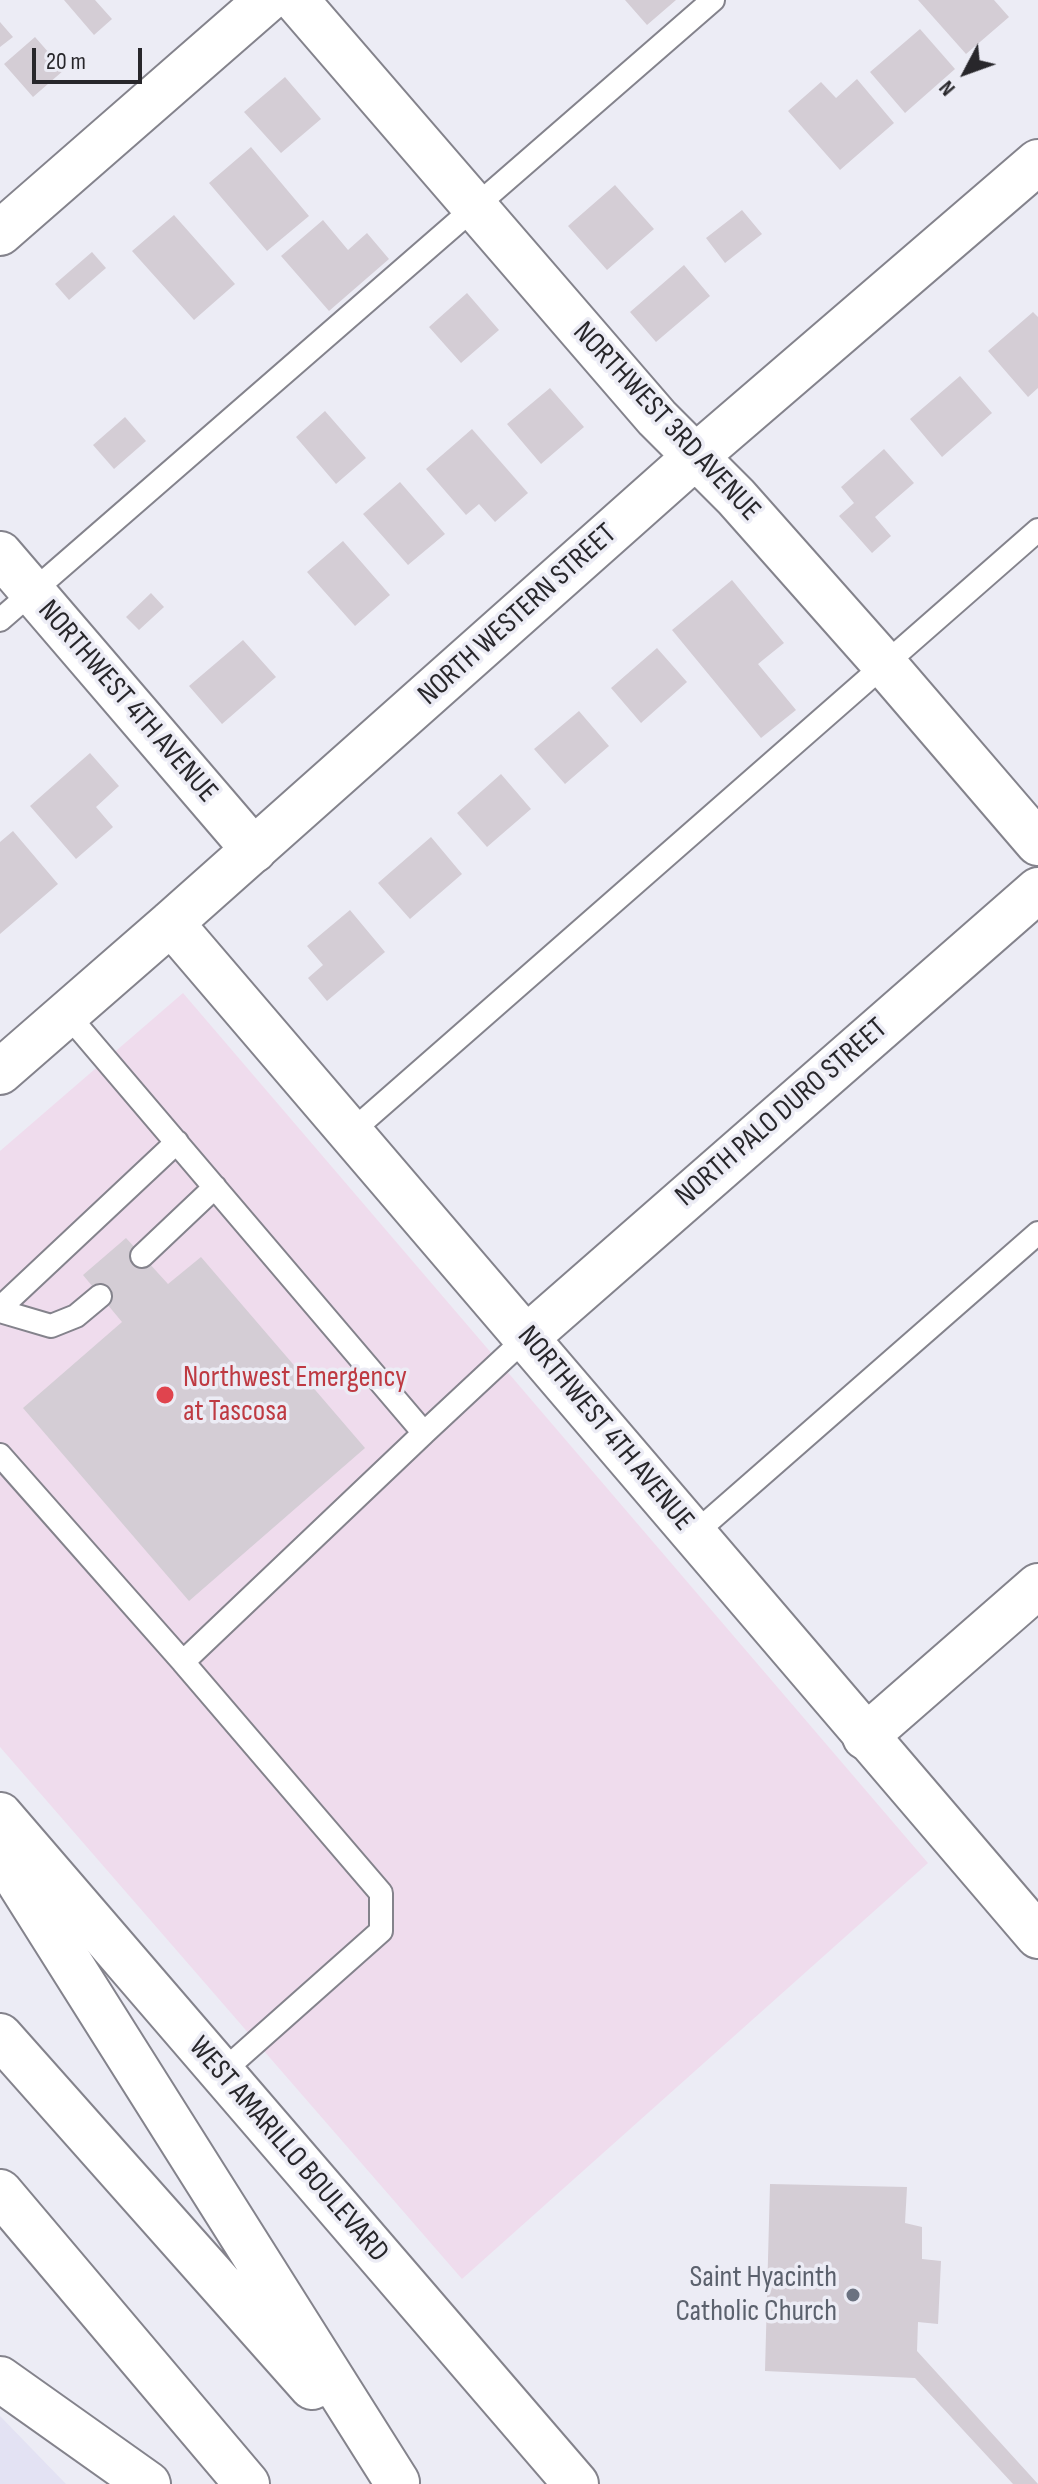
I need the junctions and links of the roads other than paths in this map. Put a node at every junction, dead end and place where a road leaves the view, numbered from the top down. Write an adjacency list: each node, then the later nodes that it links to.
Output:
1 (267, 0): 6 (main road)
2 (296, 0): 5 (main road, NORTHWEST 3RD AVENUE)
3 (713, 0): 5 (lane)
4 (1038, 162): 7 (main road, NORTH WESTERN STREET)
5 (475, 207): 7 (main road, NORTHWEST 3RD AVENUE); 10 (lane)
6 (0, 233)
7 (695, 457): 12 (main road, NORTHWEST 3RD AVENUE); 14 (main road, NORTH WESTERN STREET)
8 (1038, 530): 12 (lane)
9 (0, 554): 10 (main road, NORTHWEST 4TH AVENUE)
10 (32, 592): 11 (lane); 14 (main road, NORTHWEST 4TH AVENUE)
11 (0, 620)
12 (885, 665): 13 (main road, NORTHWEST 3RD AVENUE); 19 (lane)
13 (1038, 843)
14 (254, 850): 16 (main road, NORTH WESTERN STREET)
15 (1038, 890): 26 (main road, NORTH PALO DURO STREET)
16 (171, 923): 17 (main road, NORTH WESTERN STREET); 19 (main road, NORTHWEST 4TH AVENUE)
17 (67, 1014): 18 (main road, NORTH WESTERN STREET); 20 (lane)
18 (0, 1072)
19 (351, 1132): 26 (main road, NORTHWEST 4TH AVENUE)
20 (177, 1142): 21 (lane); 25 (lane)
21 (215, 1187): 23 (lane); 27 (lane)
22 (1038, 1233): 29 (lane)
23 (142, 1256)
24 (100, 1296): 25 (lane)
25 (0, 1309)
26 (527, 1337): 27 (lane); 29 (main road, NORTHWEST 4TH AVENUE)
27 (424, 1433): 31 (lane)
28 (0, 1455): 31 (lane)
29 (694, 1534): 32 (main road, NORTHWEST 4TH AVENUE)
30 (1038, 1586): 32 (main road)
31 (183, 1662): 37 (lane)
32 (865, 1737): 35 (main road, NORTHWEST 4TH AVENUE)
33 (0, 1815): 37 (main road, WEST AMARILLO BOULEVARD)
34 (0, 1852): 40 (main road)
35 (1038, 1936)
36 (0, 2036): 40 (main road)
37 (221, 2073): 43 (main road, WEST AMARILLO BOULEVARD)
38 (0, 2192): 42 (main road)
39 (0, 2379): 41 (main road)
40 (398, 2483)
41 (148, 2484)
42 (247, 2484)
43 (576, 2484)

